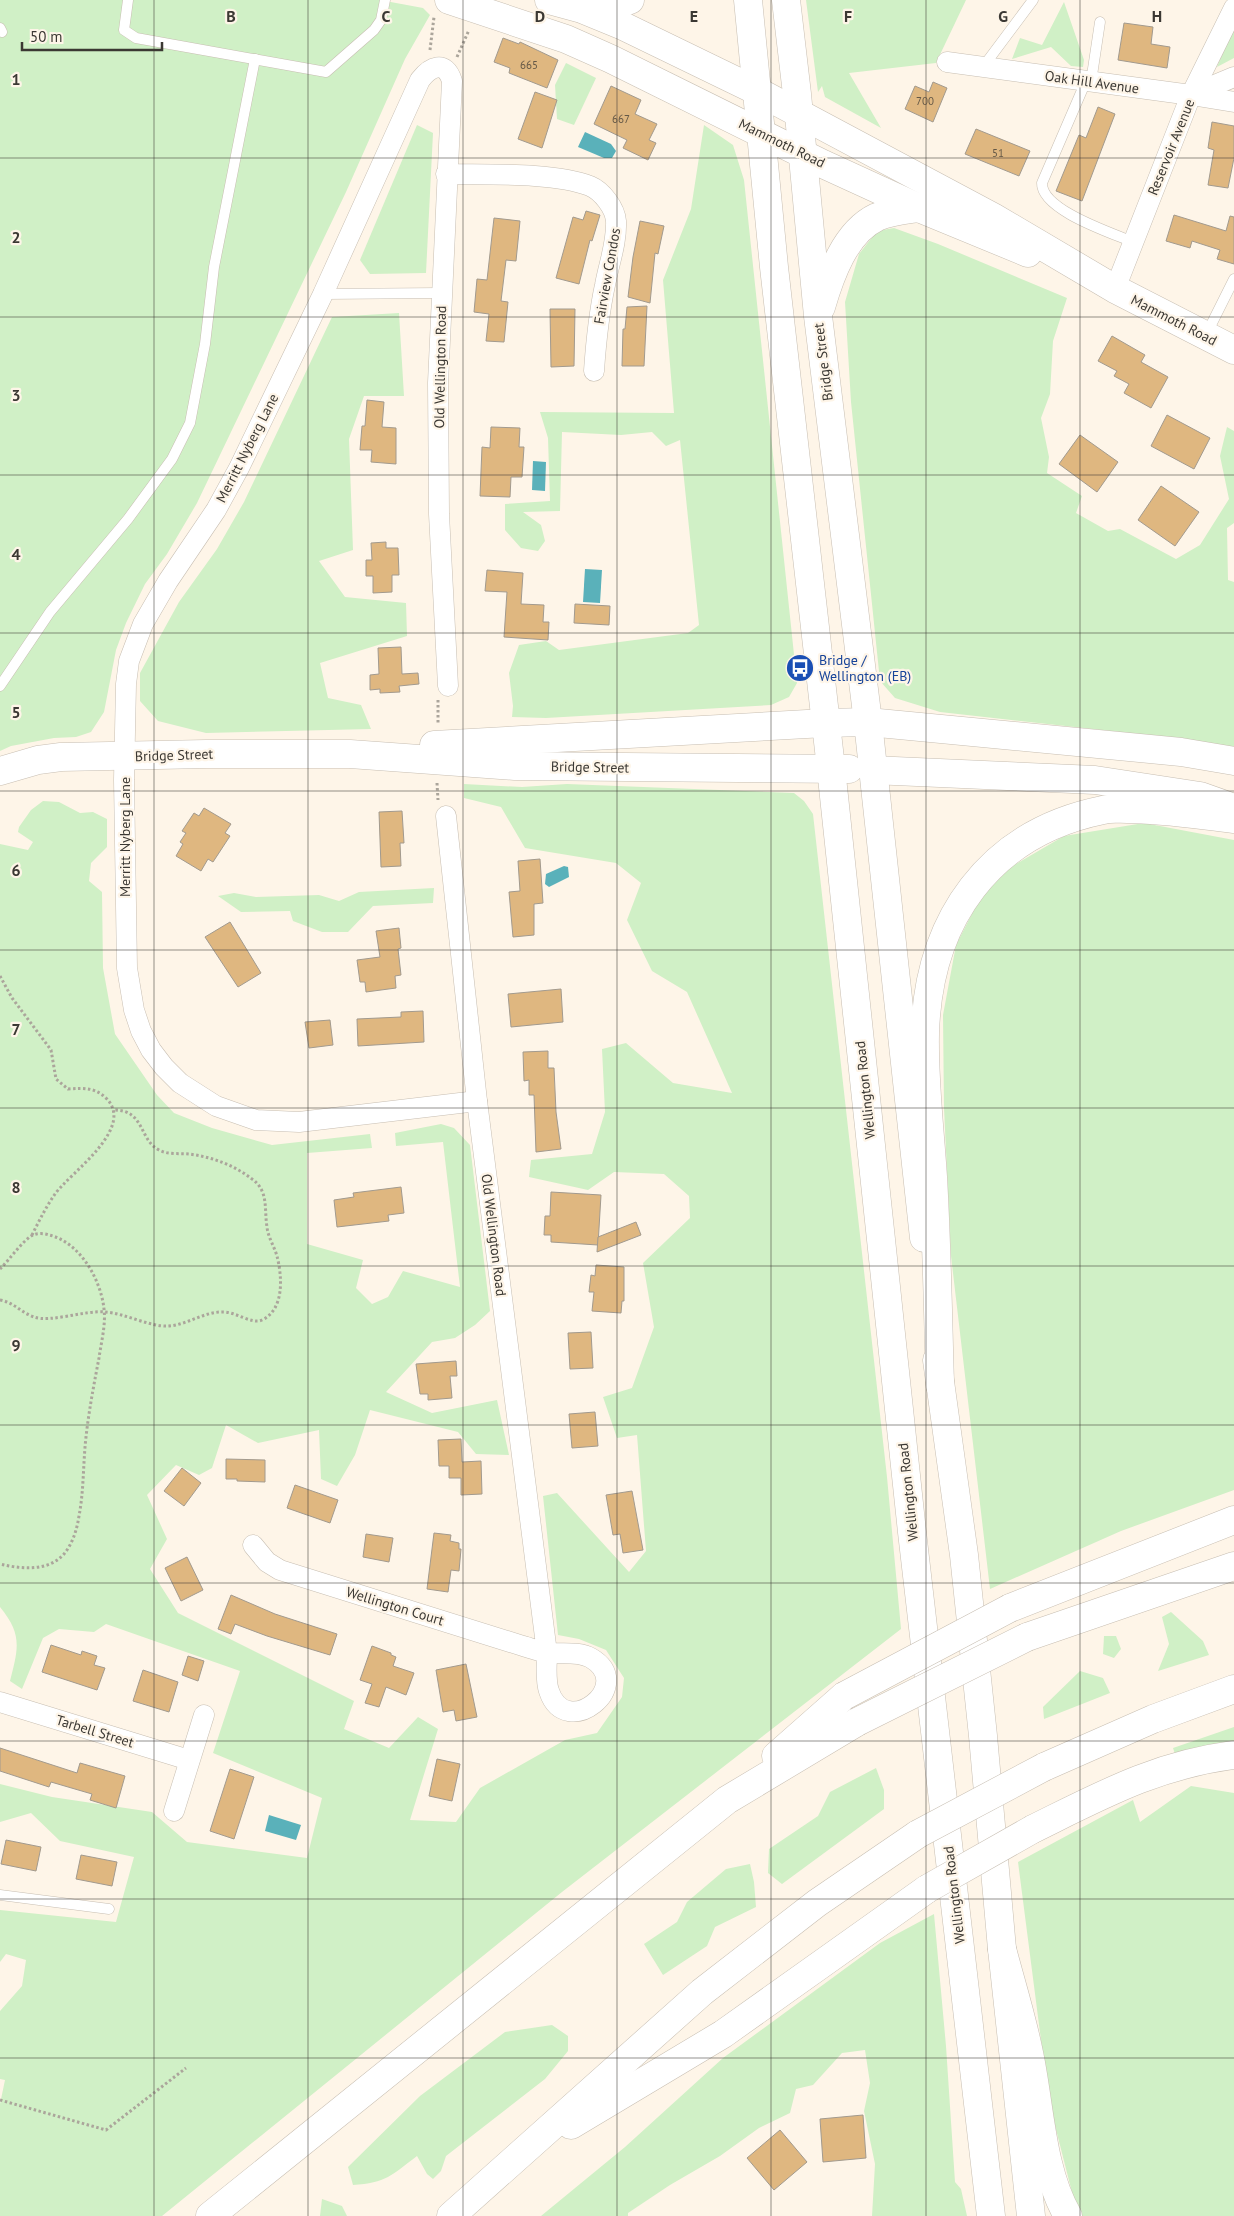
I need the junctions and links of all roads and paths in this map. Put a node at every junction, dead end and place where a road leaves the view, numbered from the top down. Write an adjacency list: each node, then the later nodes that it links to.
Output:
1 (128, 0): 13 (lane)
2 (385, 0): 13 (lane)
3 (549, 0): 10 (main road, Mammoth Road)
4 (630, 0): 10 (main road)
5 (748, 0): 20 (main road)
6 (786, 0): 23 (main road, Bridge Street)
7 (1033, 0): 15 (lane)
8 (442, 5): 16 (path); 24 (main road, Mammoth Road)
9 (1234, 8): 21 (street, Reservoir Avenue)
10 (582, 9): 20 (main road, Mammoth Road)
11 (1100, 22): 19 (lane)
12 (471, 26): 17 (path)
13 (255, 59): 37 (lane)
14 (947, 62): 15 (street, Oak Hill Avenue)
15 (983, 67): 19 (street, Oak Hill Avenue)
16 (427, 71): 17 (street); 32 (street, Merritt Nyberg Lane)
17 (450, 74): 26 (street, Old Wellington Road)
18 (1234, 77): 21 (street)
19 (1089, 82): 21 (street, Oak Hill Avenue); 28 (lane)
20 (758, 90): 23 (main road, Mammoth Road); 24 (main road)
21 (1191, 95): 22 (street, Oak Hill Avenue); 28 (street, Reservoir Avenue)
22 (1234, 102)
23 (799, 112): 24 (main road); 25 (main road, Bridge Street); 30 (main road, Mammoth Road)
24 (762, 133): 25 (main road, Mammoth Road); 40 (main road)
25 (803, 154): 27 (main road, Mammoth Road); 33 (main road, Bridge Street)
26 (446, 174): 31 (street, Old Wellington Road); 36 (street, Fairview Condos)
27 (919, 208): 30 (main road, Mammoth Road); 33 (main road)
28 (1133, 242): 30 (street, Reservoir Avenue)
29 (1234, 279): 34 (lane)
30 (1115, 289): 34 (main road, Mammoth Road)
31 (441, 293): 32 (lane); 38 (street, Old Wellington Road)
32 (323, 294): 43 (street, Merritt Nyberg Lane)
33 (818, 316): 39 (main road, Bridge Street)
34 (1206, 336): 35 (main road, Mammoth Road)
35 (1234, 350)
36 (594, 371)
37 (0, 686)
38 (448, 686): 41 (path)
39 (868, 722): 40 (main road, Bridge Street); 44 (main road); 46 (main road, Bridge Street)
40 (825, 723): 42 (main road, Bridge Street); 45 (main road)
41 (438, 729)
42 (350, 754): 43 (main road, Bridge Street); 45 (main road, Bridge Street)
43 (124, 757): 47 (main road, Bridge Street); 52 (street, Merritt Nyberg Lane)
44 (1234, 761)
45 (831, 768): 46 (main road, Bridge Street); 79 (main road, Wellington Road)
46 (872, 770): 48 (main road); 58 (main road)
47 (0, 772)
48 (1234, 808)
49 (446, 816): 52 (street, Old Wellington Road)
50 (1234, 819): 58 (main road)
51 (0, 976): 53 (path)
52 (477, 1101): 63 (street, Old Wellington Road)
53 (114, 1110): 54 (path); 57 (path)
54 (32, 1235): 55 (path); 57 (path)
55 (0, 1269)
56 (0, 1300): 57 (path)
57 (104, 1312): 61 (path)
58 (940, 1385): 73 (main road)
59 (1234, 1520): 69 (main road, bridge)
60 (253, 1545): 63 (street, Wellington Court)
61 (0, 1564)
62 (1234, 1566): 69 (main road, bridge)
63 (547, 1652)
64 (1234, 1689): 76 (main road, bridge)
65 (0, 1702): 68 (street, Tarbell Street)
66 (204, 1715): 68 (street)
67 (1234, 1755): 76 (main road, bridge)
68 (189, 1760): 70 (street)
69 (727, 1800): 77 (main road)
70 (174, 1811)
71 (0, 1896): 72 (lane)
72 (109, 1909)
73 (1002, 1949): 80 (main road); 81 (main road)
74 (186, 2068): 75 (path)
75 (0, 2100)
76 (514, 2158): 78 (main road)
77 (210, 2216)
78 (451, 2216)
79 (991, 2216)
80 (1030, 2216)
81 (1068, 2216)

